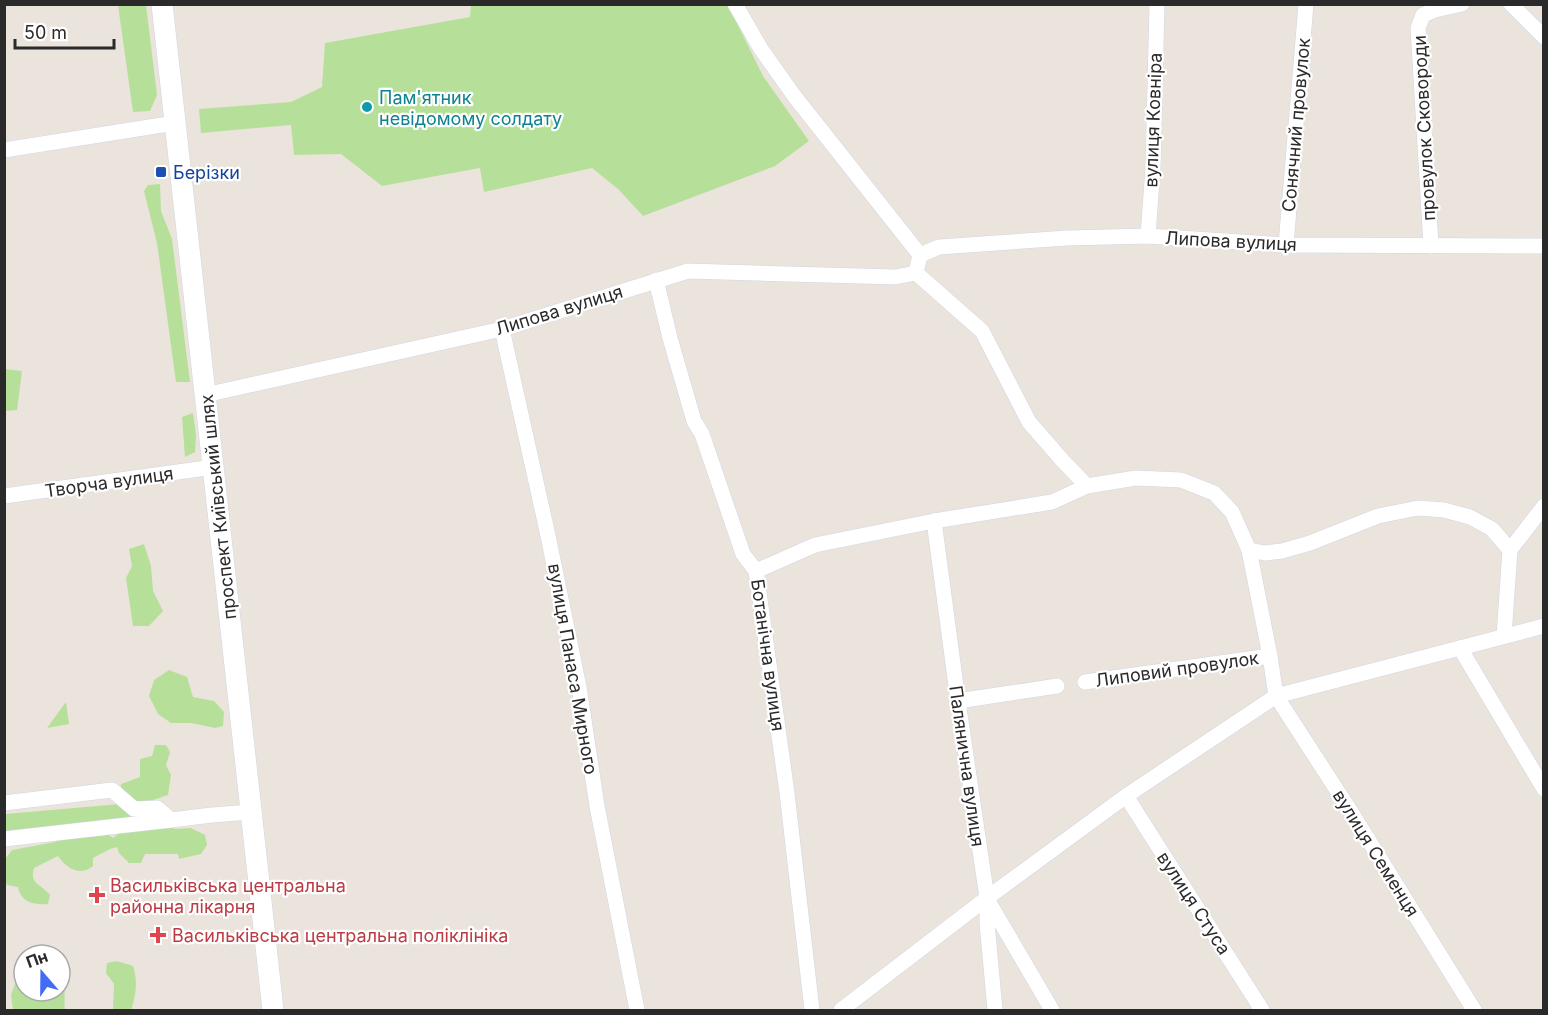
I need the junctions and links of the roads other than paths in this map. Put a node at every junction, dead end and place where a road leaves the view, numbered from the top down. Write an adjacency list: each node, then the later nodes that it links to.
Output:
1 (162, 4): 8 (main road, проспект Київський шлях)
2 (735, 4): 14 (street)
3 (1157, 4): 10 (street, вулиця Ковніра)
4 (1306, 4): 11 (street, Сонячний провулок)
5 (1462, 4): 12 (street, провулок Сковороди)
6 (1511, 4): 7 (street)
7 (1544, 37)
8 (175, 123): 9 (street); 18 (main road, проспект Київський шлях)
9 (4, 150)
10 (1148, 236): 11 (street, Липова вулиця); 14 (street, Липова вулиця)
11 (1286, 245): 12 (street, Липова вулиця)
12 (1431, 246): 13 (street, Липова вулиця)
13 (1544, 246)
14 (920, 255): 15 (street)
15 (916, 273): 16 (street, Липова вулиця); 20 (street)
16 (656, 280): 17 (street, Липова вулиця); 26 (street, Ботанічна вулиця)
17 (502, 329): 18 (street, Липова вулиця); 43 (street, вулиця Панаса Мирного)
18 (205, 395): 19 (main road, проспект Київський шлях)
19 (214, 467): 21 (street, Творча вулиця); 38 (main road, проспект Київський шлях)
20 (1087, 486): 23 (street); 24 (street)
21 (4, 496)
22 (1544, 506): 25 (street)
23 (934, 521): 26 (street); 34 (street, Палянична вулиця)
24 (1250, 550): 25 (street); 30 (street)
25 (1510, 550): 28 (street)
26 (756, 571): 44 (street, Ботанічна вулиця)
27 (1544, 626): 28 (street)
28 (1504, 636): 29 (street)
29 (1460, 648): 33 (street); 35 (street)
30 (1270, 656): 31 (street, Липовий провулок); 33 (street)
31 (1085, 682)
32 (1057, 686): 34 (street)
33 (1276, 696): 36 (street); 49 (street, вулиця Семенця)
34 (958, 701): 41 (street, Палянична вулиця)
35 (1544, 789)
36 (1126, 796): 41 (street); 48 (street, вулиця Стуса)
37 (4, 803): 39 (street)
38 (251, 812): 39 (street); 42 (main road, проспект Київський шлях)
39 (171, 820): 40 (street)
40 (4, 839)
41 (987, 898): 45 (street); 46 (street, Палянична вулиця); 47 (street)
42 (273, 1011)
43 (637, 1011)
44 (812, 1011)
45 (842, 1011)
46 (995, 1011)
47 (1052, 1011)
48 (1262, 1011)
49 (1474, 1011)

